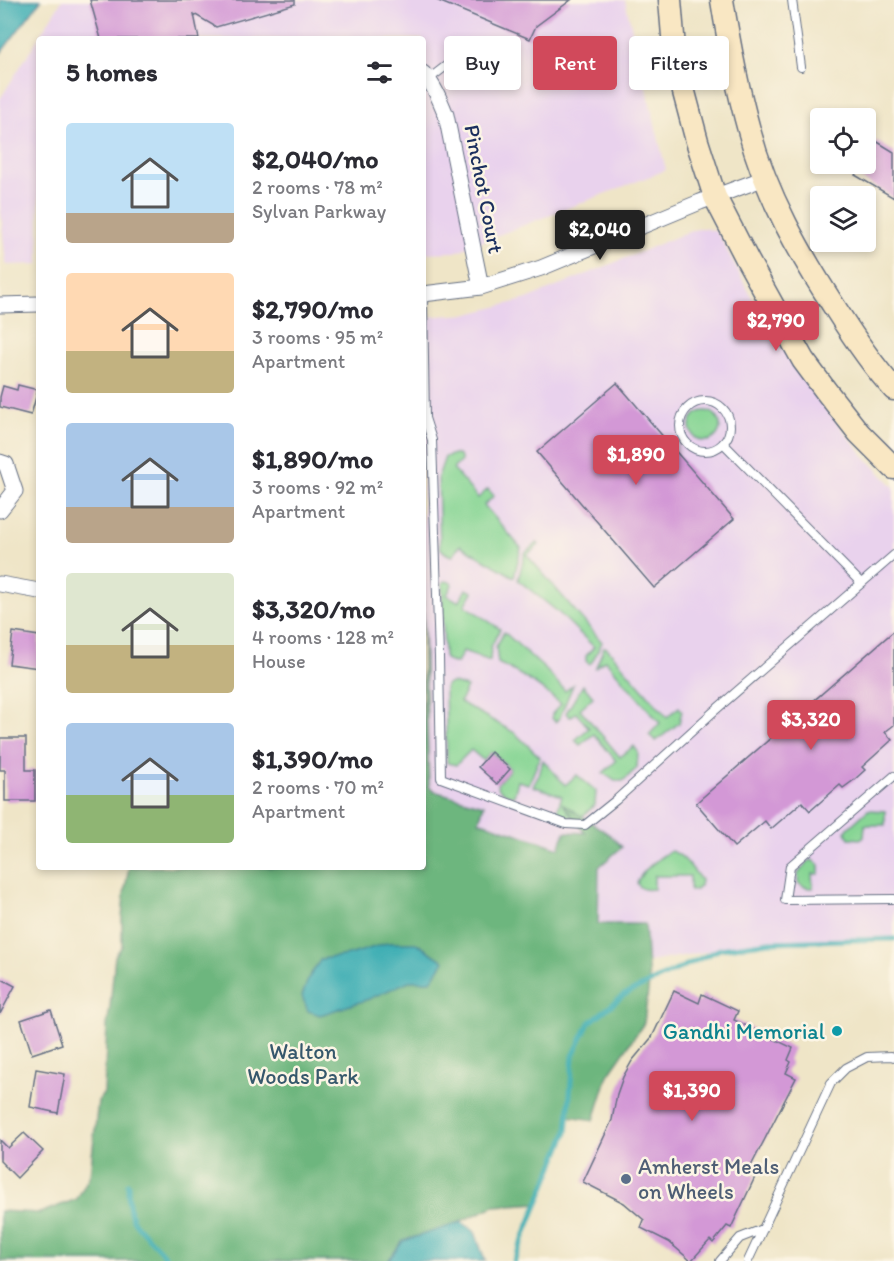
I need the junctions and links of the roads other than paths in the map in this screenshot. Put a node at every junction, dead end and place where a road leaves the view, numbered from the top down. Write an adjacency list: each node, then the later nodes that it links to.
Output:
1 (670, 0): 10 (main road)
2 (722, 0): 9 (main road)
3 (792, 0): 5 (lane)
4 (444, 64): 6 (lane)
5 (801, 67)
6 (426, 76): 8 (street, Pinchot Court)
7 (426, 98): 8 (street, Pinchot Court)
8 (440, 100): 11 (street, Pinchot Court)
9 (765, 178): 10 (street); 15 (main road)
10 (715, 197): 11 (street); 19 (main road)
11 (481, 287): 12 (street)
12 (426, 296)
13 (36, 304): 14 (street)
14 (0, 306)
15 (894, 388)
16 (426, 421): 22 (lane)
17 (723, 443): 17 (lane); 22 (lane)
18 (0, 462): 20 (street)
19 (894, 468)
20 (0, 510)
21 (894, 555): 22 (lane)
22 (861, 583)
23 (0, 584): 24 (street)
24 (36, 590)
25 (894, 776): 26 (lane)
26 (894, 899)
27 (894, 1057): 28 (lane)
28 (763, 1229): 29 (lane); 30 (lane)
29 (720, 1261)
30 (748, 1261)

